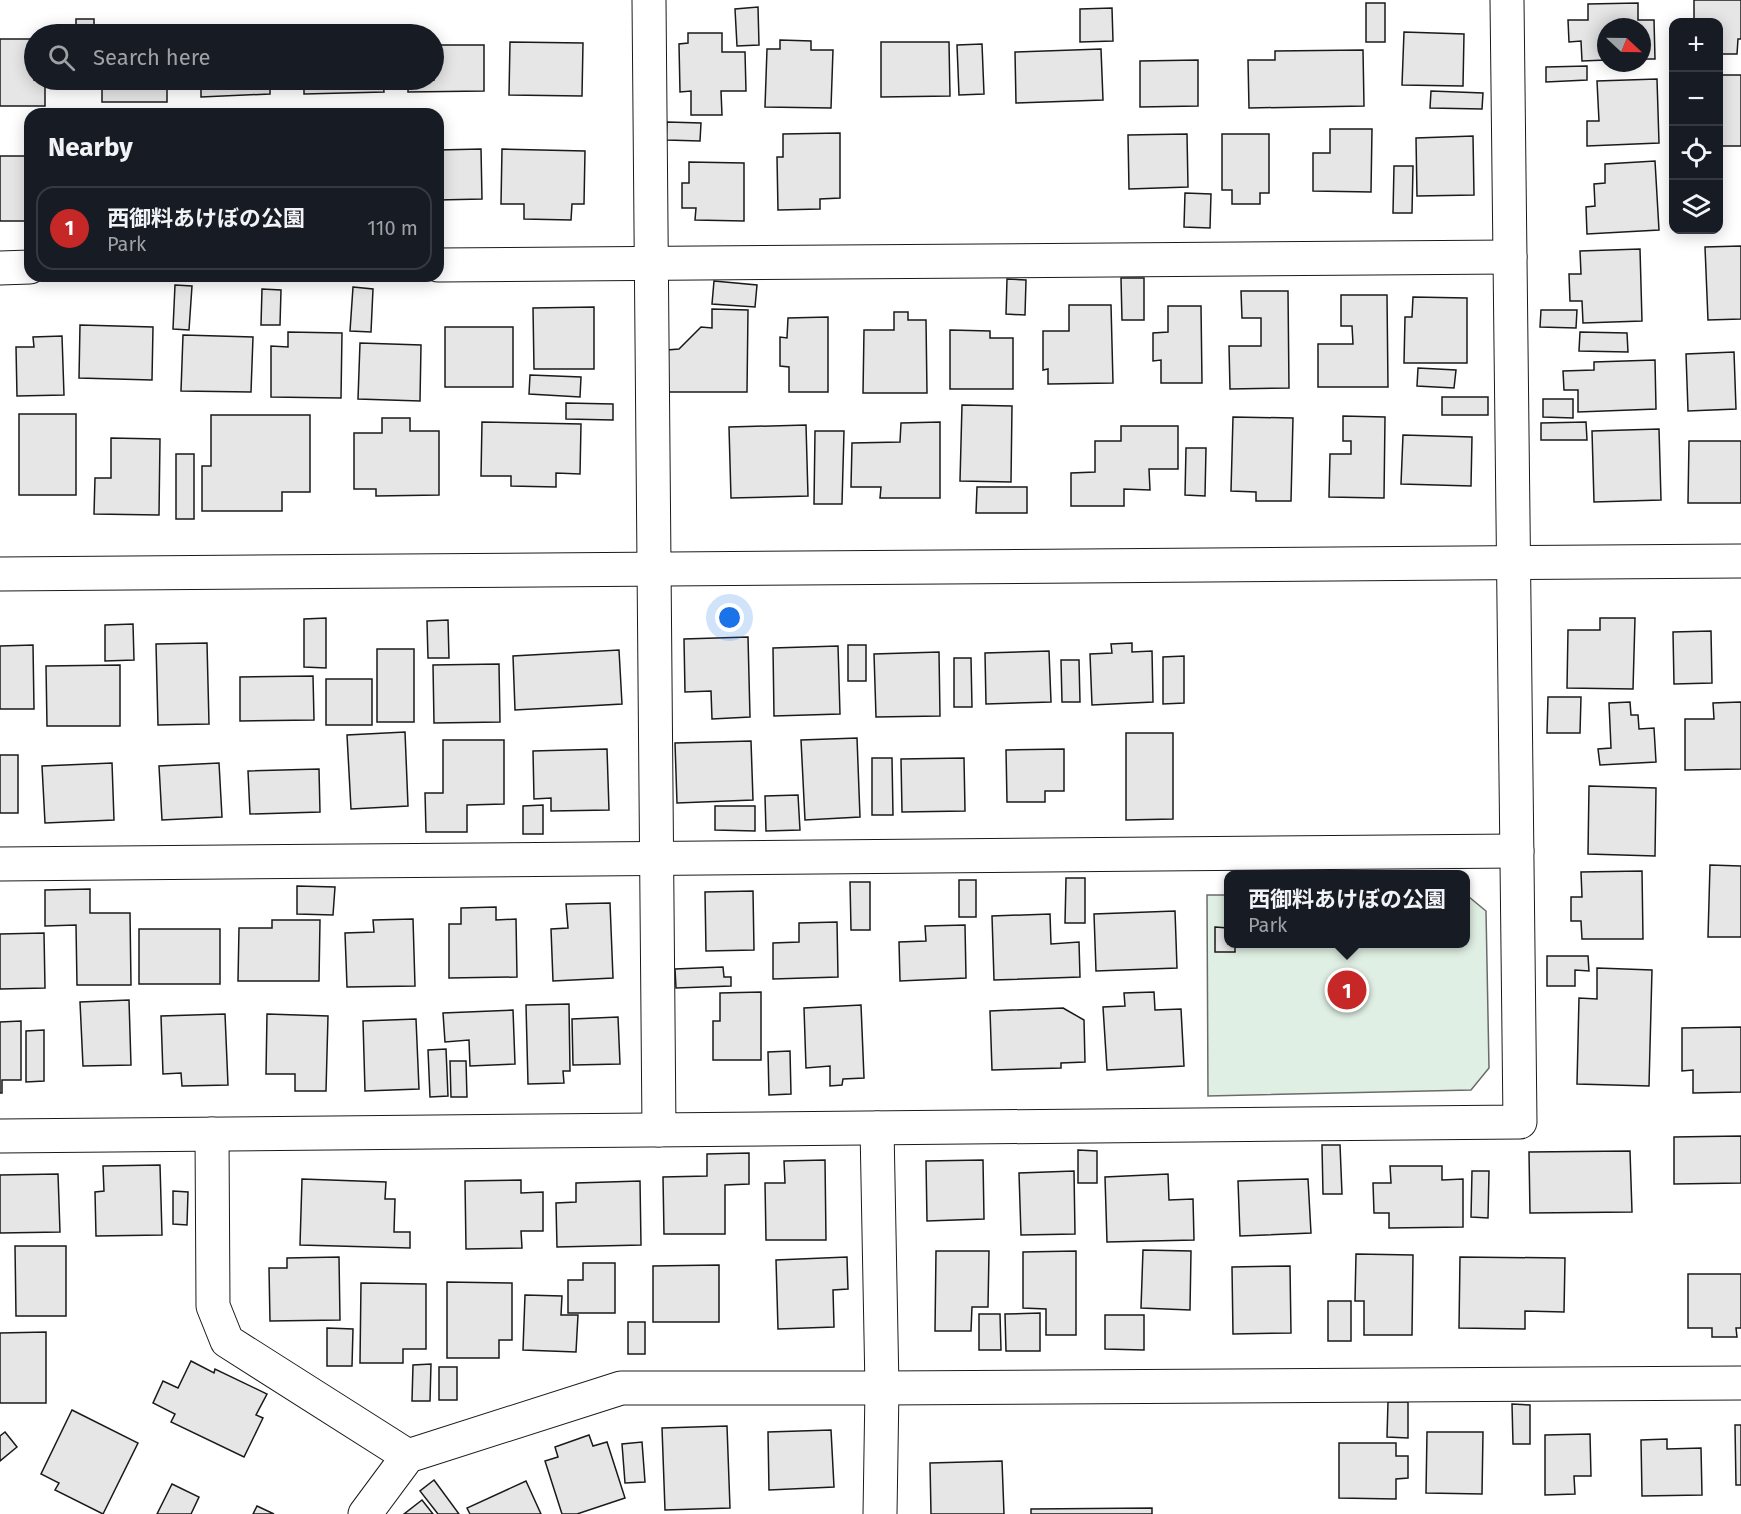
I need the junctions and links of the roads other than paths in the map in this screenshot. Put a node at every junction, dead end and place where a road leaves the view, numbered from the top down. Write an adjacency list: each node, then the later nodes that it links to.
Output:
1 (649, 0): 4 (street)
2 (1507, 0): 3 (street)
3 (1510, 257): 4 (street); 9 (street)
4 (651, 263): 5 (street); 10 (street)
5 (444, 265)
6 (24, 267): 7 (street)
7 (0, 268)
8 (1741, 561): 9 (street)
9 (1513, 562): 10 (street); 12 (street)
10 (654, 569): 11 (street); 13 (street)
11 (0, 574)
12 (1517, 851): 13 (street); 15 (street)
13 (656, 859): 14 (street); 16 (street)
14 (0, 864)
15 (877, 1128): 16 (street); 20 (street)
16 (659, 1130): 17 (street)
17 (212, 1134): 18 (street); 21 (street)
18 (0, 1136)
19 (1741, 1383): 20 (street)
20 (882, 1388): 21 (street); 23 (street)
21 (408, 1456): 22 (street)
22 (365, 1514)
23 (880, 1514)

